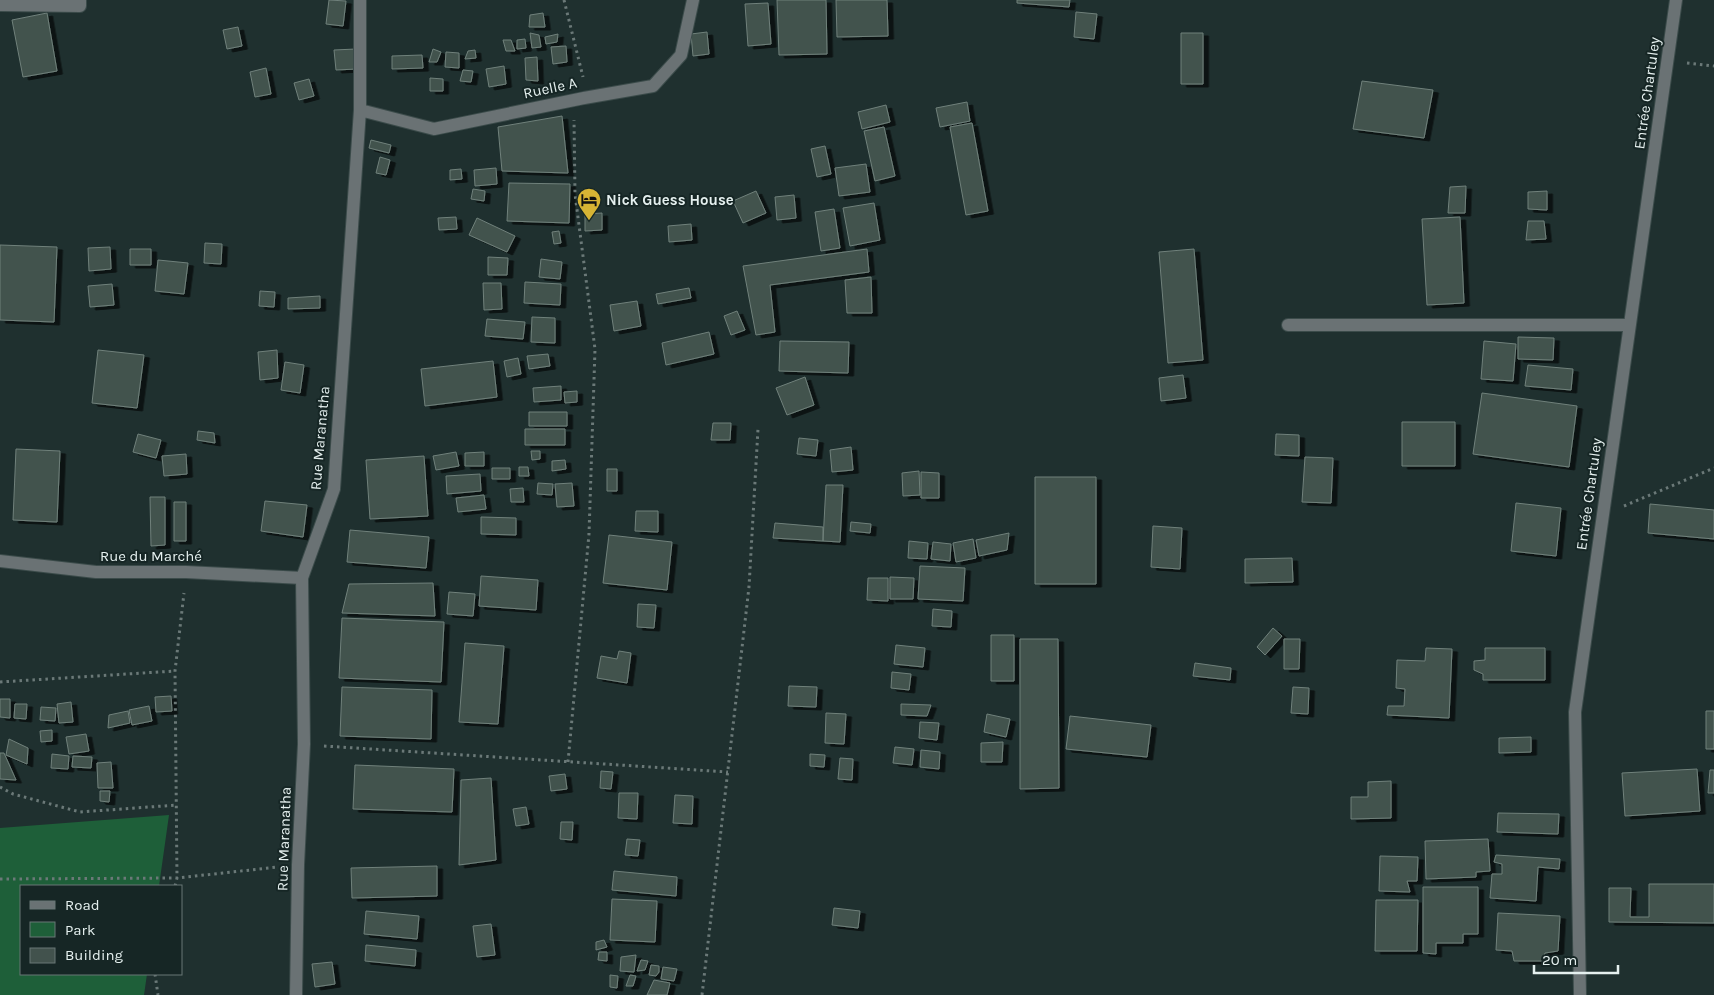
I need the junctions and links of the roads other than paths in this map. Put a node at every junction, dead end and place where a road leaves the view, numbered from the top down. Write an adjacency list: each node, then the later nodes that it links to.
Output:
1 (80, 0): 5 (street)
2 (360, 0): 6 (street, Rue Maranatha)
3 (692, 0): 6 (street, Ruelle A)
4 (1676, 0): 8 (street, Entrée Chartuley)
5 (0, 5)
6 (360, 110): 10 (street, Rue Maranatha)
7 (1288, 325): 8 (street)
8 (1630, 325): 12 (street, Entrée Chartuley)
9 (0, 561): 10 (street, Rue du Marché)
10 (302, 578): 11 (street, Rue Maranatha)
11 (296, 995)
12 (1580, 995)

